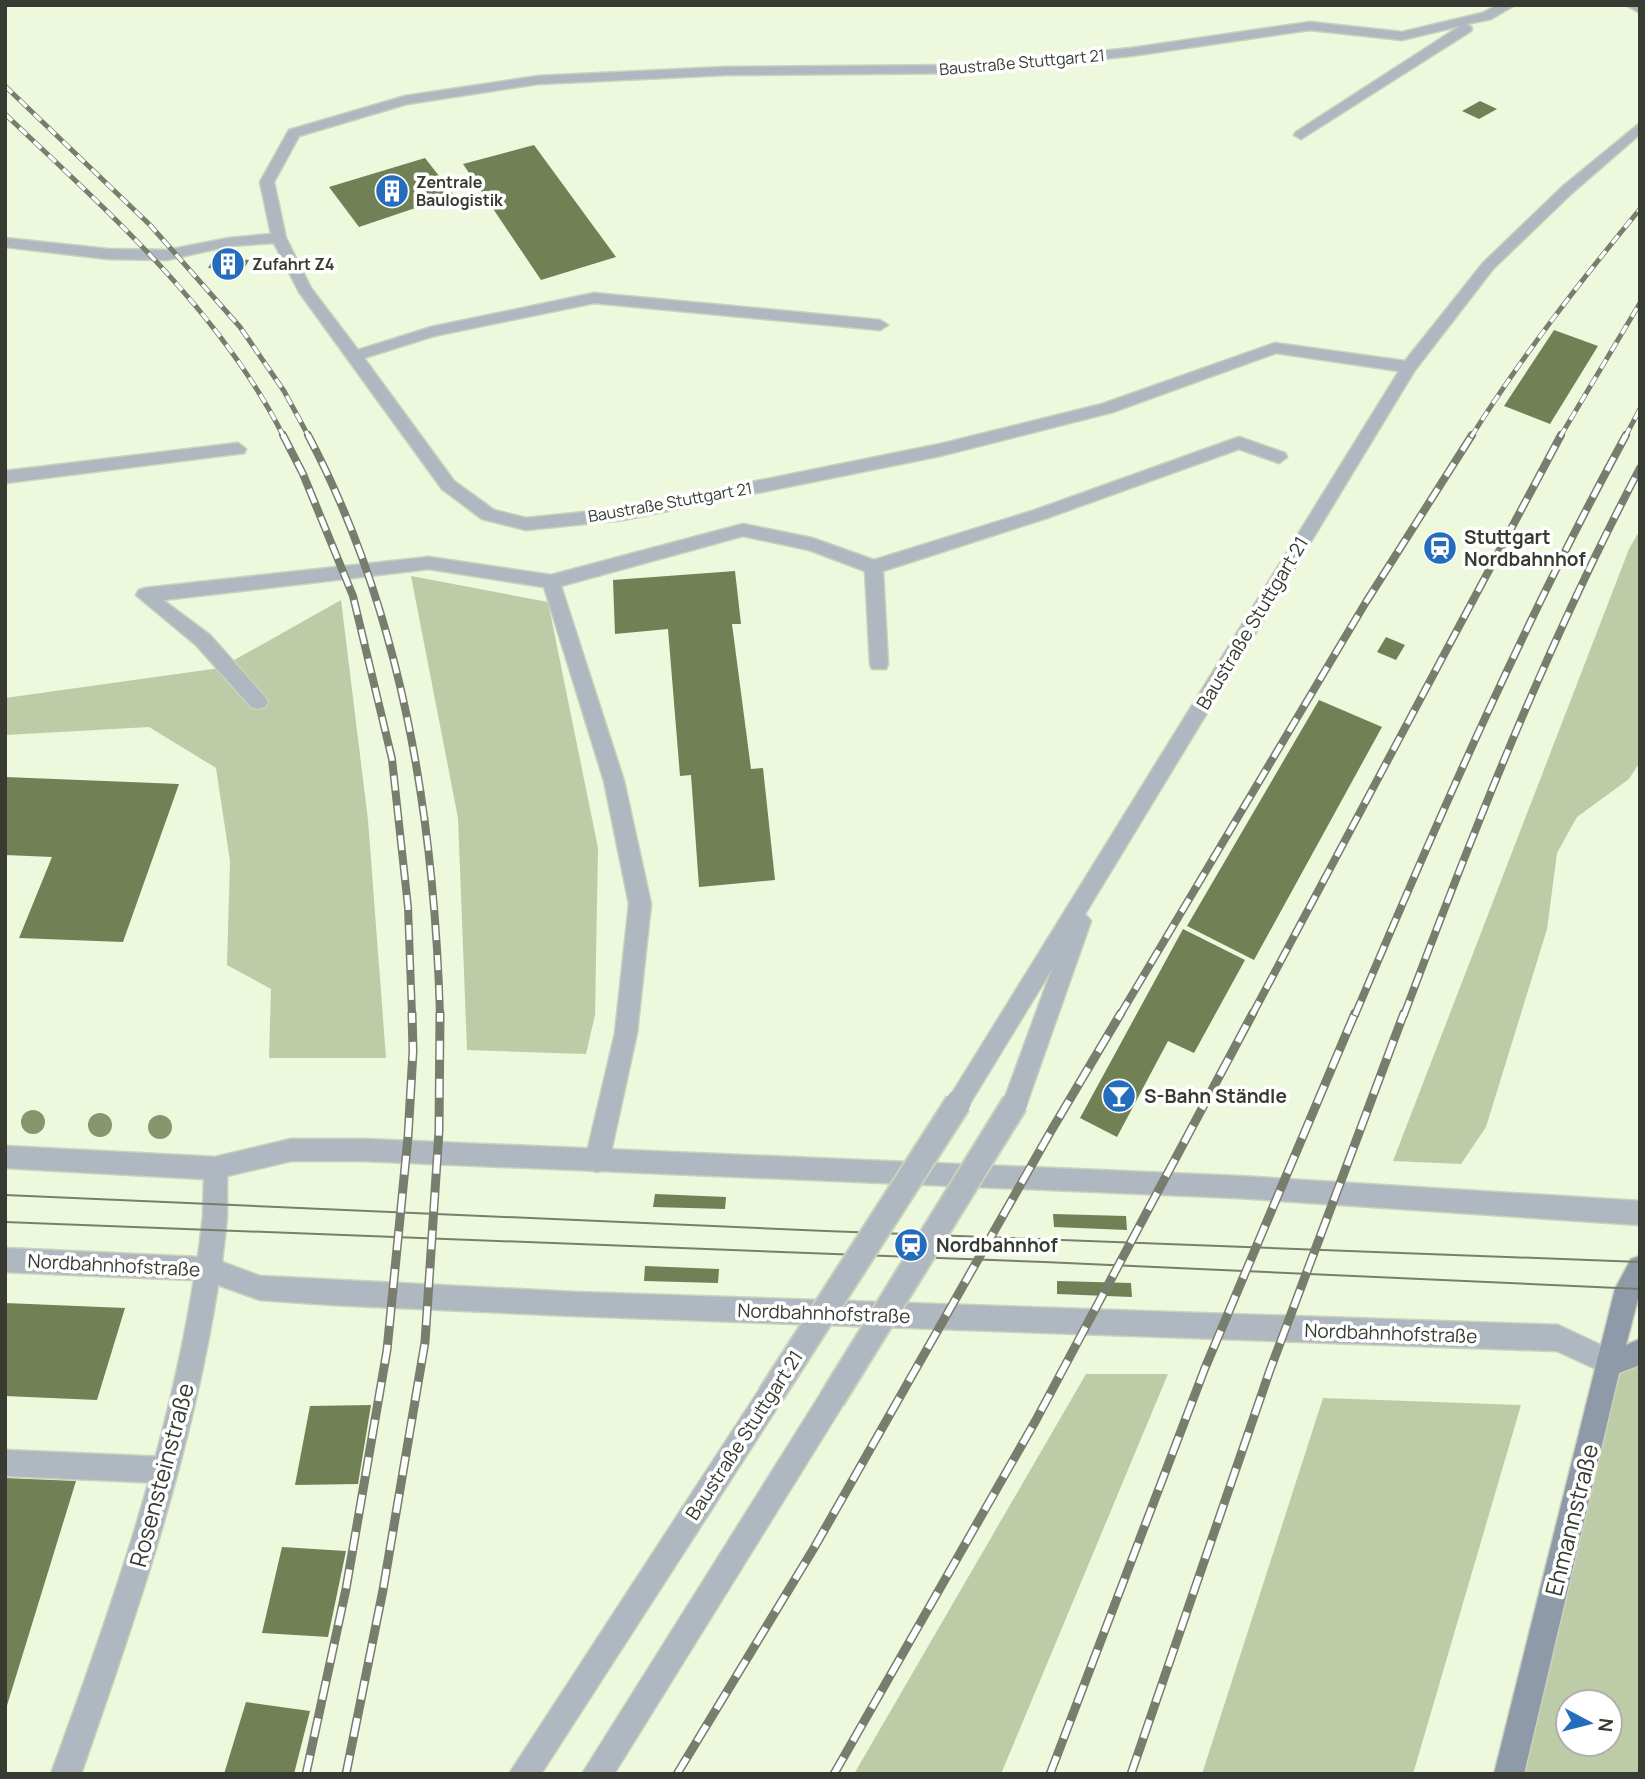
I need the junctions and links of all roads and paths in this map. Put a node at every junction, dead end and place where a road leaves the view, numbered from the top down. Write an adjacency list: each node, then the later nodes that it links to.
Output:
1 (1509, 5): 4 (street, Baustraße Stuttgart 21)
2 (1632, 5): 3 (street)
3 (1640, 9)
4 (1486, 16): 6 (street, Baustraße Stuttgart 21); 7 (street, Baustraße Stuttgart 21)
5 (1640, 127): 11 (street, Baustraße Stuttgart 21)
6 (1301, 135)
7 (279, 238): 8 (street); 10 (street, Baustraße Stuttgart 21)
8 (5, 242)
9 (880, 325): 10 (street)
10 (354, 356): 11 (street, Baustraße Stuttgart 21)
11 (1409, 367): 19 (street, Baustraße Stuttgart 21)
12 (238, 449): 14 (street)
13 (1279, 457): 15 (street)
14 (5, 477)
15 (874, 567): 16 (street); 17 (street)
16 (551, 582): 18 (street); 21 (street)
17 (879, 664)
18 (258, 702)
19 (1095, 880): 32 (street, Baustraße Stuttgart 21, bridge); 33 (street, Baustraße Stuttgart 21, bridge)
20 (5, 1157): 22 (street)
21 (597, 1161): 22 (street); 23 (street)
22 (215, 1168): 26 (street, Rosensteinstraße)
23 (1640, 1213)
24 (5, 1261): 26 (street, Nordbahnhofstraße)
25 (1640, 1268): 28 (street, Ehmannstraße)
26 (208, 1269): 28 (street, Nordbahnhofstraße); 30 (street, Rosensteinstraße)
27 (1640, 1352): 28 (street)
28 (1611, 1363): 34 (street, Ehmannstraße)
29 (5, 1463): 30 (street)
30 (165, 1470): 31 (street, Rosensteinstraße)
31 (66, 1774)
32 (524, 1774)
33 (597, 1774)
34 (1509, 1774)

